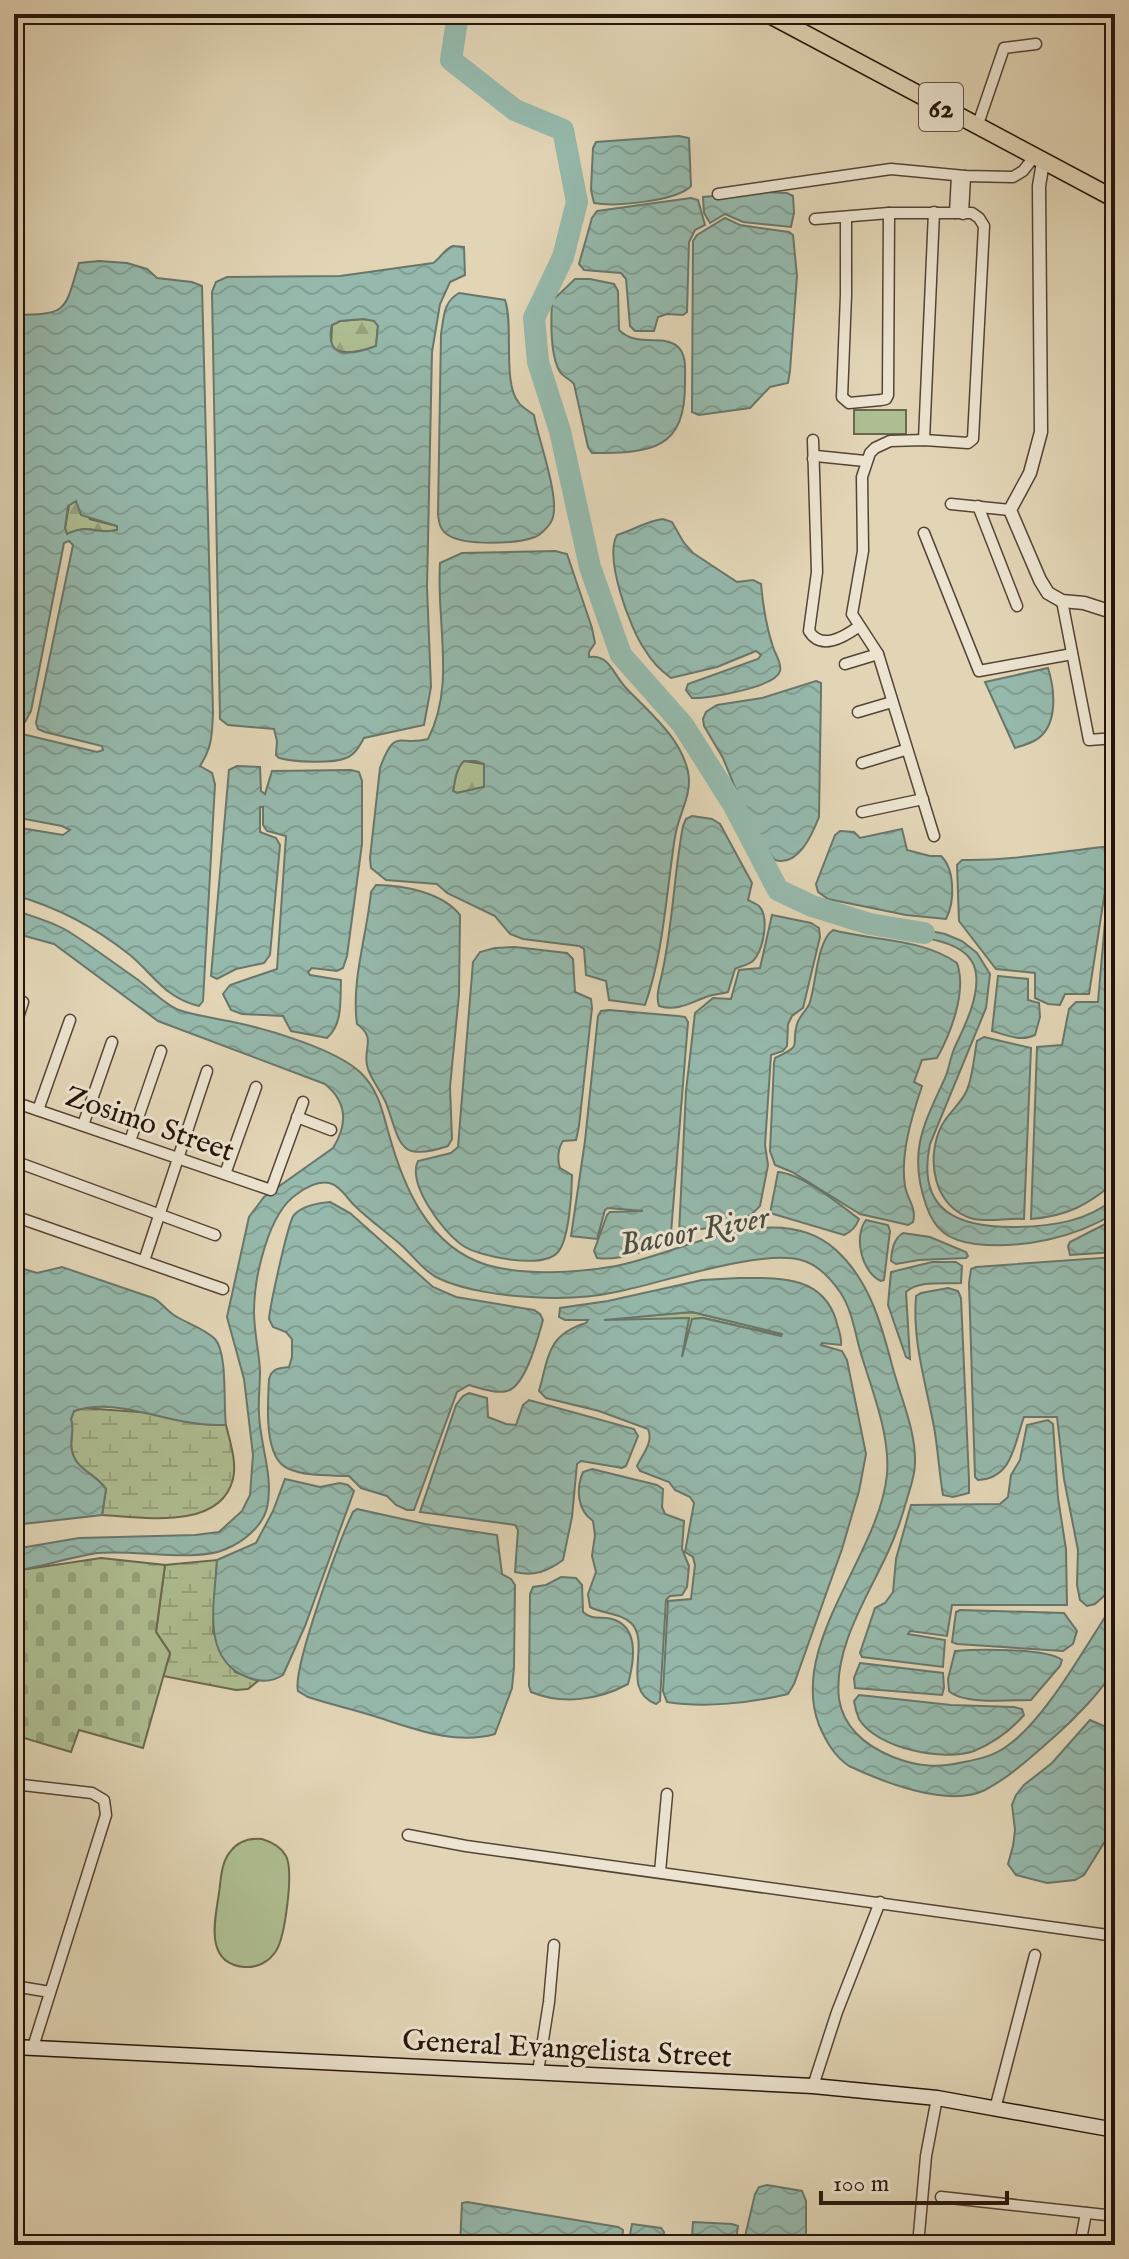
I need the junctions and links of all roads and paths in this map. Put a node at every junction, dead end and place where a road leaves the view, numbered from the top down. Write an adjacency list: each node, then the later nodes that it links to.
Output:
1 (768, 14): 3 (main road, 62)
2 (1036, 44): 3 (street)
3 (977, 127): 4 (main road, 62)
4 (1039, 160): 5 (street); 7 (main road, 62); 19 (street)
5 (961, 176): 6 (street); 10 (street)
6 (718, 194)
7 (1115, 199)
8 (934, 212): 9 (street); 10 (street); 14 (street)
9 (889, 213): 11 (street); 11 (street)
10 (959, 213): 14 (street)
11 (846, 218): 12 (street)
12 (815, 219)
13 (813, 440): 15 (street)
14 (924, 440): 16 (street)
15 (813, 459): 16 (street); 24 (street)
16 (865, 461): 24 (street)
17 (951, 504): 18 (street)
18 (978, 506): 19 (street); 22 (street)
19 (1010, 510): 21 (street)
20 (924, 533): 26 (street)
21 (1062, 601): 23 (street); 26 (street)
22 (1017, 606)
23 (1115, 613)
24 (858, 627): 25 (street)
25 (878, 654): 27 (street); 28 (street)
26 (1072, 654): 30 (street)
27 (845, 664)
28 (892, 702): 29 (street); 31 (street)
29 (858, 712)
30 (1112, 738): 32 (street)
31 (905, 750): 33 (street); 34 (street)
32 (1115, 758)
33 (862, 763)
34 (923, 799): 35 (street); 36 (street)
35 (862, 812)
36 (934, 836)
37 (23, 1002): 39 (street)
38 (70, 1020): 46 (street)
39 (14, 1030)
40 (112, 1042): 48 (street)
41 (161, 1051): 50 (street)
42 (207, 1071): 51 (street)
43 (256, 1087): 53 (street)
44 (14, 1102): 46 (street, Zosimo Street)
45 (303, 1102): 47 (street)
46 (38, 1110): 48 (street, Zosimo Street)
47 (297, 1117): 49 (street); 53 (street, Zosimo Street)
48 (83, 1125): 50 (street, Zosimo Street)
49 (331, 1130)
50 (130, 1141): 51 (street, Zosimo Street)
51 (178, 1158): 53 (street, Zosimo Street); 54 (street)
52 (14, 1161): 54 (street)
53 (225, 1174)
54 (159, 1215): 56 (street); 57 (street)
55 (14, 1216): 57 (street)
56 (215, 1235)
57 (144, 1261): 58 (street)
58 (223, 1289)
59 (14, 1784): 68 (street)
60 (667, 1794): 62 (street)
61 (408, 1835): 62 (street)
62 (660, 1872): 63 (street)
63 (880, 1902): 64 (street); 72 (street)
64 (1115, 1936)
65 (554, 1945): 71 (street)
66 (1035, 1955): 74 (street)
67 (14, 1986): 68 (street)
68 (50, 1992): 70 (street)
69 (14, 2047): 70 (main road, General Evangelista Street)
70 (33, 2047): 71 (main road, General Evangelista Street)
71 (538, 2072): 72 (main road, General Evangelista Street)
72 (813, 2086): 73 (main road, General Evangelista Street)
73 (937, 2098): 74 (main road, General Evangelista Street); 79 (street)
74 (995, 2109): 75 (main road, General Evangelista Street)
75 (1115, 2130)
76 (941, 2197): 77 (street)
77 (1086, 2213): 78 (street); 80 (street)
78 (1115, 2216)
79 (918, 2245)
80 (1080, 2245)

